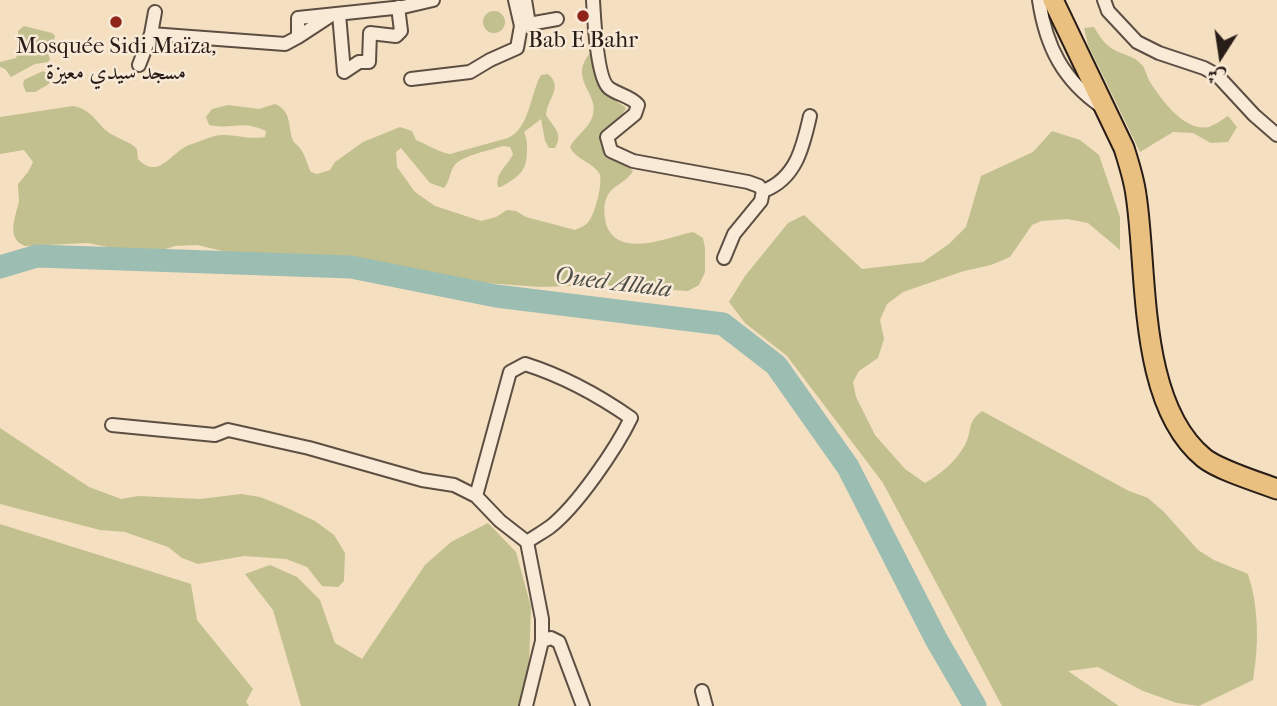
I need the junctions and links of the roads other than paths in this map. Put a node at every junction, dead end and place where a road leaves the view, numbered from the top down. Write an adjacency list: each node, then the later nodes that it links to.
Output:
1 (433, 0): 8 (street)
2 (515, 0): 13 (street)
3 (526, 0): 13 (street)
4 (593, 0): 21 (street)
5 (1039, 0): 18 (street)
6 (1053, 0): 18 (main road)
7 (1104, 0): 20 (street)
8 (398, 7): 9 (street); 14 (street)
9 (370, 10): 11 (street); 14 (street)
10 (155, 12): 15 (street)
11 (335, 14): 14 (street); 15 (street)
12 (557, 19): 13 (street)
13 (525, 25): 17 (street)
14 (370, 33)
15 (151, 34): 16 (street)
16 (139, 65)
17 (411, 79)
18 (1107, 110): 24 (main road)
19 (810, 116): 21 (street)
20 (1277, 135)
21 (763, 191): 22 (street)
22 (724, 258)
23 (112, 425): 25 (street)
24 (1277, 489)
25 (476, 496): 26 (street); 26 (street)
26 (527, 542): 27 (street)
27 (542, 641): 29 (street); 30 (street)
28 (702, 691): 31 (street)
29 (526, 706)
30 (583, 706)
31 (706, 706)

